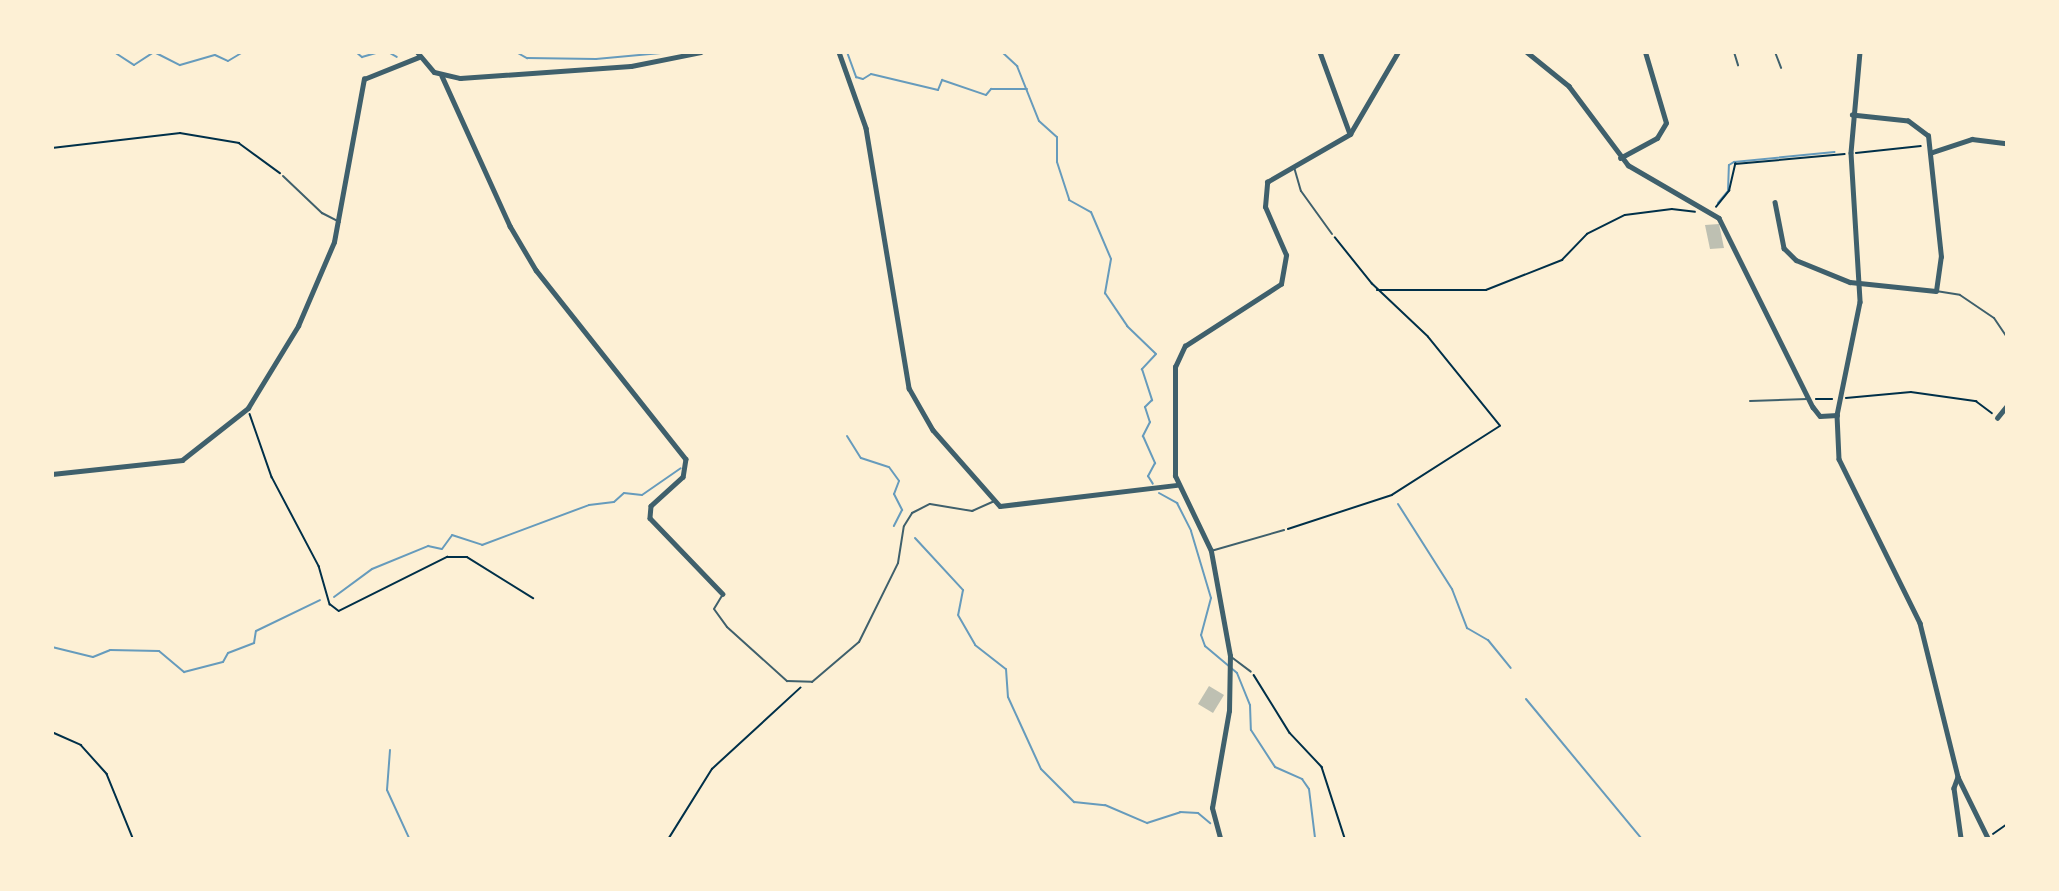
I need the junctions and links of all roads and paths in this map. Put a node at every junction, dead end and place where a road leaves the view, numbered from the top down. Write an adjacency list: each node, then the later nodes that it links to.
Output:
1 (701, 52): 13 (street)
2 (839, 52): 40 (street)
3 (1320, 52): 15 (street)
4 (1398, 52): 15 (street)
5 (1527, 52): 20 (street)
6 (1645, 52): 20 (street)
7 (1734, 52): 11 (lane)
8 (1775, 52): 12 (lane)
9 (1860, 52): 14 (street)
10 (420, 54): 13 (street); 25 (street)
11 (1738, 65)
12 (1781, 68)
13 (442, 76): 43 (street)
14 (1852, 115): 18 (street); 19 (street)
15 (1350, 134): 21 (street)
16 (2007, 142): 18 (street)
17 (52, 148): 22 (path)
18 (1933, 152): 19 (path); 29 (street)
19 (1851, 153): 24 (path); 27 (street)
20 (1620, 158): 24 (street)
21 (1294, 165): 26 (lane); 39 (street)
22 (283, 176): 25 (lane)
23 (1775, 202): 27 (street)
24 (1712, 212): 28 (path); 31 (street)
25 (340, 222): 35 (street)
26 (1332, 234): 28 (path)
27 (1860, 282): 29 (street); 32 (street)
28 (1377, 290): 41 (path)
29 (1936, 291): 30 (lane)
30 (2007, 336)
31 (1809, 399): 32 (path); 33 (lane); 36 (street)
32 (1840, 399): 36 (street); 37 (path)
33 (1750, 401)
34 (2007, 407): 37 (street)
35 (248, 408): 38 (street); 44 (path)
36 (1837, 415): 49 (street)
37 (1997, 418)
38 (52, 474)
39 (1177, 485): 40 (street); 42 (street)
40 (994, 501): 47 (lane)
41 (1284, 530): 42 (lane)
42 (1211, 551): 45 (street)
43 (723, 594): 47 (lane)
44 (533, 597)
45 (1230, 656): 46 (lane); 53 (street)
46 (1251, 672): 54 (path)
47 (803, 685): 52 (path)
48 (52, 732): 51 (path)
49 (1958, 777): 55 (street); 56 (street)
50 (2007, 825): 56 (path)
51 (133, 838)
52 (669, 838)
53 (1220, 838)
54 (1346, 838)
55 (1961, 838)
56 (1989, 838)

